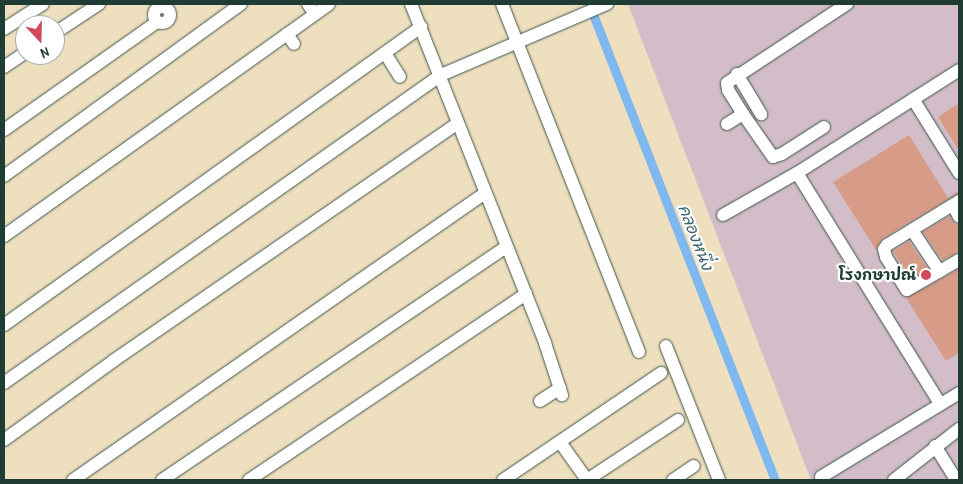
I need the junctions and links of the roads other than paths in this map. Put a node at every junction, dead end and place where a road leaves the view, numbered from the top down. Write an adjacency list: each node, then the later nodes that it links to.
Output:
1 (43, 4): 13 (street)
2 (99, 4): 11 (street)
3 (241, 4): 31 (street)
4 (329, 4): 10 (street)
5 (412, 4): 12 (street)
6 (502, 4): 14 (street)
7 (607, 4): 14 (street)
8 (847, 4): 19 (street)
9 (174, 7): 28 (street)
10 (311, 9): 37 (street)
11 (65, 26)
12 (421, 27): 15 (street); 20 (street)
13 (4, 30)
14 (517, 41): 20 (street); 44 (street)
15 (385, 53): 21 (street); 42 (street)
16 (15, 60): 17 (street)
17 (4, 67)
18 (959, 70): 22 (street)
19 (737, 74): 23 (street); 24 (street)
20 (441, 75): 25 (street); 46 (street)
21 (400, 77)
22 (913, 100): 29 (street); 30 (street)
23 (743, 114): 26 (street); 27 (street)
24 (761, 114)
25 (458, 123): 32 (street); 52 (street)
26 (727, 124)
27 (824, 127)
28 (4, 130)
29 (959, 172)
30 (797, 173): 34 (street); 49 (street)
31 (4, 176)
32 (485, 193): 38 (street); 58 (street)
33 (956, 203): 35 (street); 36 (street)
34 (724, 215)
35 (959, 217)
36 (912, 230): 40 (street); 40 (street)
37 (4, 236)
38 (506, 247): 41 (street); 59 (street)
39 (959, 260): 40 (street)
40 (940, 272)
41 (526, 294): 48 (street); 60 (street)
42 (4, 325)
43 (666, 346): 63 (street)
44 (639, 352)
45 (661, 373): 53 (street)
46 (4, 383)
47 (959, 393): 49 (street)
48 (540, 402)
49 (940, 404): 56 (street)
50 (678, 420): 57 (street)
51 (959, 429): 54 (street)
52 (4, 440)
53 (560, 442): 57 (street); 61 (street)
54 (935, 446): 64 (street); 65 (street)
55 (694, 466): 62 (street)
56 (821, 477)
57 (594, 479)
58 (72, 480)
59 (162, 480)
60 (249, 480)
61 (503, 480)
62 (673, 480)
63 (718, 480)
64 (894, 480)
65 (956, 480)

